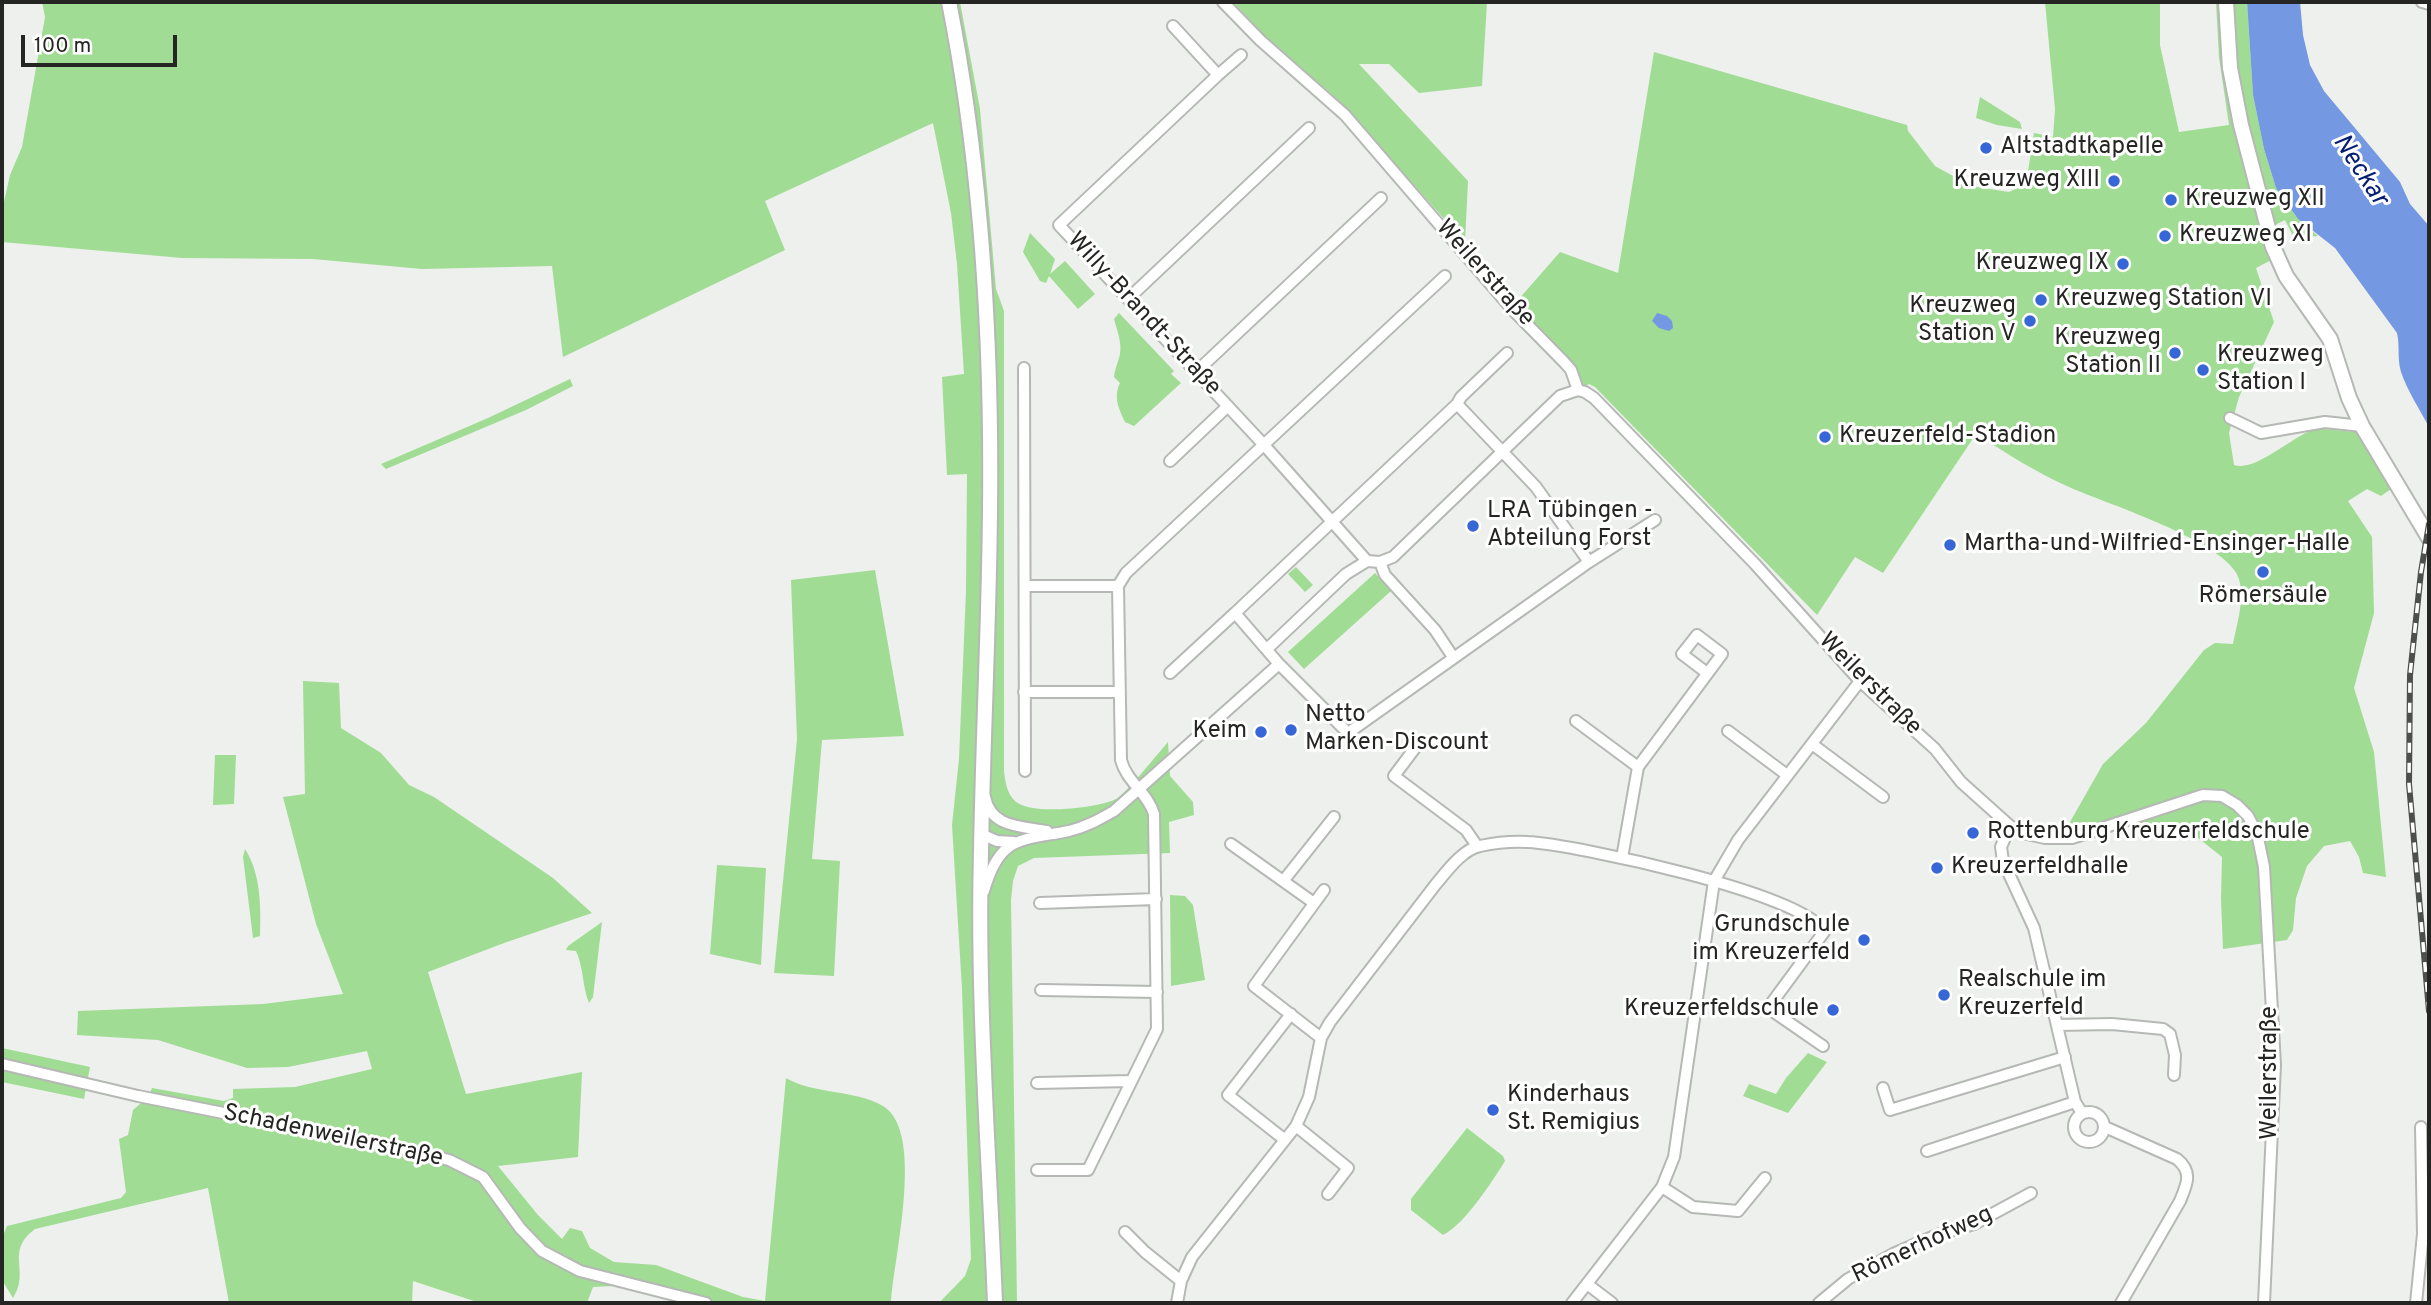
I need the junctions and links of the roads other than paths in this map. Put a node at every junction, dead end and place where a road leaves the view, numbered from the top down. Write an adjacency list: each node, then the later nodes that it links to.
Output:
1 (949, 2): 48 (main road)
2 (1223, 2): 16 (street, Weilerstraße)
3 (2226, 2): 20 (main road)
4 (2422, 2): 5 (street)
5 (2429, 4)
6 (1173, 26): 8 (street)
7 (1241, 55): 8 (street)
8 (1218, 75): 12 (street, Willy-Brandt-Straße)
9 (1308, 128): 12 (street)
10 (1381, 198): 15 (street)
11 (1445, 276): 21 (street)
12 (1129, 298): 15 (street, Willy-Brandt-Straße)
13 (1507, 353): 17 (street)
14 (1024, 368): 30 (street)
15 (1196, 372): 18 (street, Willy-Brandt-Straße)
16 (1578, 390): 22 (street); 38 (street, Weilerstraße)
17 (1457, 404): 22 (street); 25 (street)
18 (1228, 406): 21 (street, Willy-Brandt-Straße); 23 (street, Willy-Brandt-Straße)
19 (2230, 418): 20 (street)
20 (2362, 426): 26 (main road)
21 (1264, 445): 25 (street, Willy-Brandt-Straße); 31 (street)
22 (1502, 450): 28 (street); 29 (street)
23 (1170, 461)
24 (1655, 520): 29 (street)
25 (1334, 522): 27 (street, Willy-Brandt-Straße); 32 (street)
26 (2429, 538)
27 (1367, 561): 28 (street); 33 (street)
28 (1380, 562): 34 (street)
29 (1589, 562): 34 (street)
30 (1026, 586): 31 (street); 39 (street)
31 (1118, 586): 40 (street)
32 (1235, 613): 33 (street); 36 (street)
33 (1267, 649): 35 (street)
34 (1453, 657): 35 (street)
35 (1279, 664): 49 (street)
36 (1170, 673)
37 (1707, 673): 45 (street)
38 (1860, 681): 43 (street); 53 (street, Weilerstraße)
39 (1024, 692): 40 (street); 46 (street)
40 (1120, 692): 49 (street)
41 (1576, 721): 45 (street)
42 (1728, 731): 47 (street)
43 (1812, 744): 47 (street); 50 (street)
44 (1415, 748): 58 (street)
45 (1638, 767): 59 (street)
46 (1025, 771)
47 (1787, 775): 61 (street)
48 (982, 780): 52 (street); 55 (main road)
49 (1139, 788): 54 (street); 63 (street)
50 (1883, 797)
51 (1335, 817): 60 (street)
52 (1017, 826): 54 (street); 55 (street)
53 (2010, 826): 70 (street); 101 (street, Weilerstraße)
54 (1054, 832): 56 (street)
55 (981, 834): 56 (street); 65 (main road)
56 (1014, 842): 65 (street)
57 (1231, 844): 60 (street)
58 (1477, 846): 59 (street); 71 (street)
59 (1622, 858): 61 (street)
60 (1284, 880): 66 (street)
61 (1714, 881): 72 (street); 88 (street)
62 (1324, 890): 66 (street)
63 (1156, 899): 64 (street); 68 (street)
64 (1040, 902)
65 (980, 904): 95 (main road)
66 (1314, 904): 69 (street)
67 (1041, 990): 68 (street)
68 (1157, 992): 76 (street)
69 (1291, 1014): 71 (street); 84 (street)
70 (2057, 1025): 73 (street); 75 (street)
71 (1321, 1038): 81 (street)
72 (1823, 1046)
73 (2065, 1057): 78 (street); 79 (street)
74 (2, 1064): 94 (street, Schadenweilerstraße)
75 (2174, 1074)
76 (1130, 1081): 77 (street); 86 (street)
77 (1037, 1083)
78 (1883, 1088)
79 (2075, 1102): 80 (street); 85 (street)
80 (2082, 1113): 82 (street); 82 (street)
81 (1296, 1126): 84 (street); 90 (street)
82 (2105, 1127): 100 (street)
83 (2421, 1127): 102 (street)
84 (1285, 1140): 92 (street)
85 (1927, 1151)
86 (1037, 1170)
87 (1765, 1178): 88 (street)
88 (1662, 1187): 93 (street)
89 (2031, 1193): 99 (street, Römerhofweg)
90 (1328, 1194)
91 (1125, 1232): 92 (street)
92 (1181, 1281): 96 (street)
93 (1587, 1284): 97 (street); 98 (street)
94 (706, 1303)
95 (995, 1303)
96 (1177, 1303)
97 (1572, 1303)
98 (1612, 1303)
99 (1819, 1303)
100 (2122, 1303)
101 (2264, 1303)
102 (2416, 1303)

